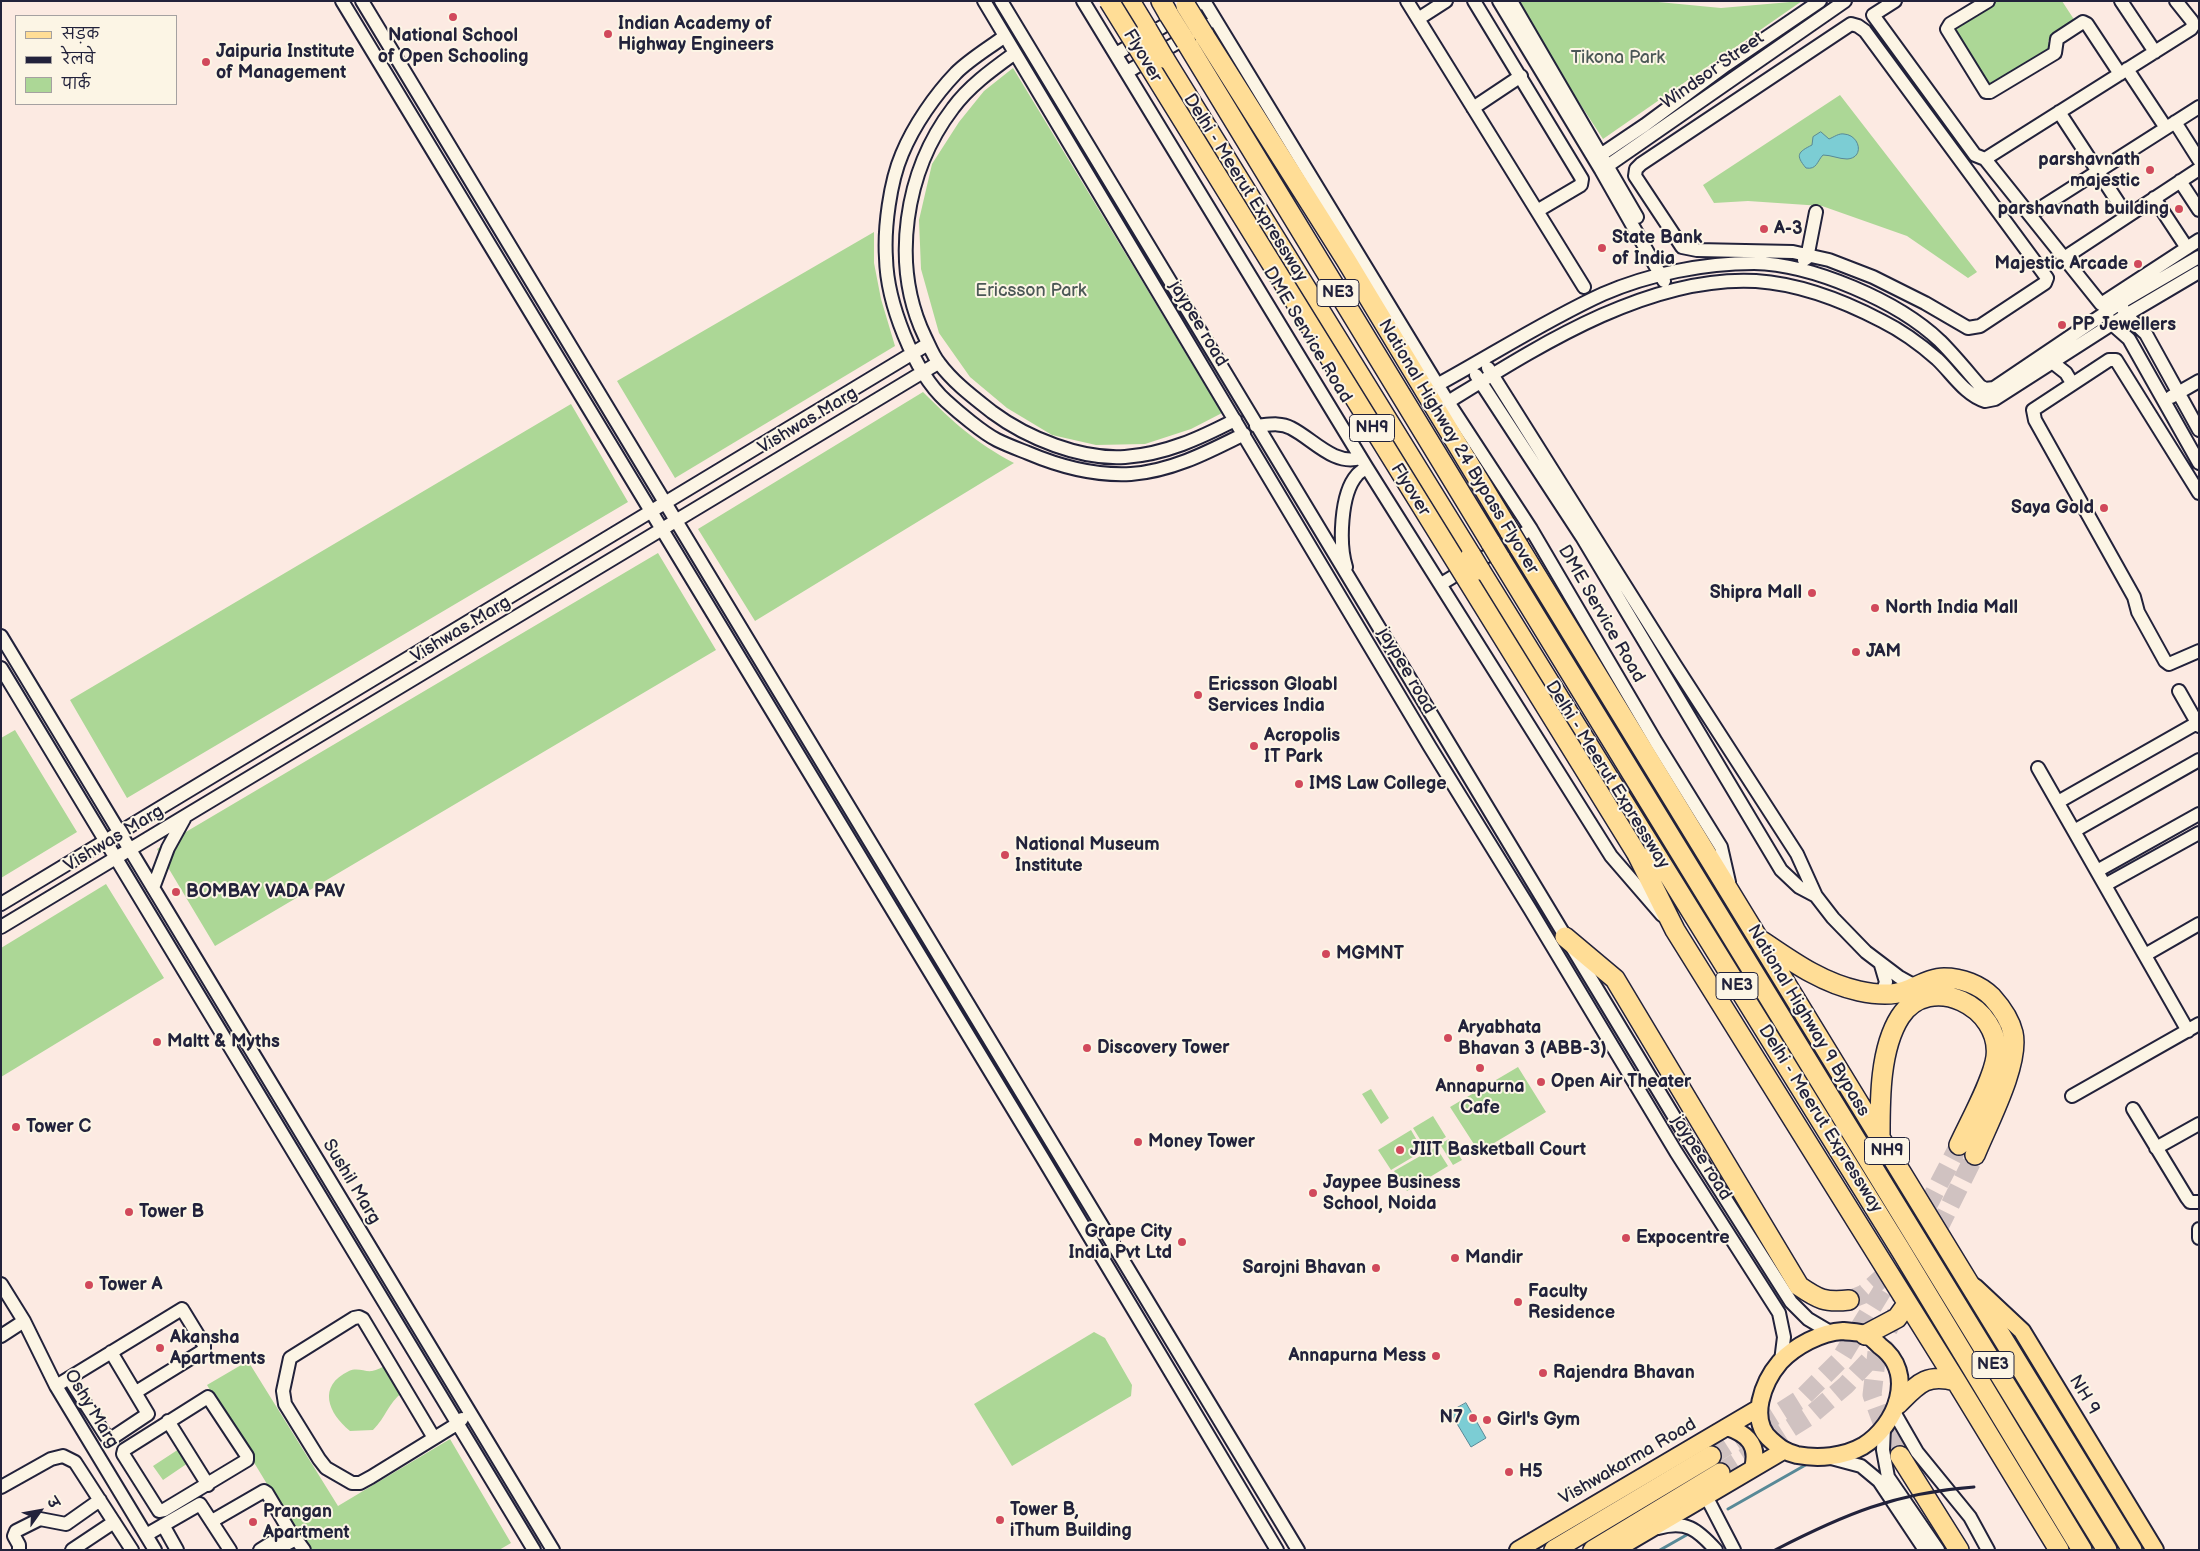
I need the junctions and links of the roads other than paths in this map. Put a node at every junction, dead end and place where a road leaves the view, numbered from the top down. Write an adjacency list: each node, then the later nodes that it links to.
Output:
1 (342, 1): 91 (street)
2 (362, 1): 90 (street)
3 (984, 1): 27 (street, jaypee road)
4 (1001, 1): 52 (street)
5 (1083, 1): 31 (street, DME Service Road)
6 (1109, 1): 125 (highway, Flyover / NH9, bridge)
7 (1130, 1): 206 (highway, Delhi - Meerut Expressway / NE3, bridge)
8 (1183, 1): 118 (highway, National Highway 24 Bypass Flyover / NH9, bridge)
9 (1204, 1): 23 (street, DME Service Road); 31 (street)
10 (1407, 1): 22 (street)
11 (1446, 1): 22 (street)
12 (1474, 1): 34 (street)
13 (1499, 1): 24 (street)
14 (1511, 1): 24 (street)
15 (1820, 1): 39 (street, Windsor Street)
16 (1845, 1): 26 (street, Windsor Street)
17 (1895, 1): 40 (street)
18 (1988, 1): 32 (street)
19 (2120, 1): 29 (street)
20 (2176, 1): 25 (street)
21 (1165, 8): 207 (highway, Delhi - Meerut Expressway / NE3, bridge)
22 (1418, 19): 36 (street)
23 (1216, 20): 33 (street); 79 (street, DME Service Road)
24 (1518, 23): 39 (street)
25 (2196, 30): 29 (street)
26 (1797, 34): 28 (street); 42 (street, Windsor Street)
27 (1005, 36): 30 (street, jaypee road); 69 (street)
28 (1810, 52): 56 (street); 56 (street)
29 (2155, 52): 32 (street)
30 (1015, 53): 54 (street, jaypee road); 68 (street)
31 (1116, 54): 33 (street, DME Service Road)
32 (2124, 71): 37 (street); 38 (street)
33 (1127, 72): 87 (street, DME Service Road)
34 (1521, 76): 36 (street); 48 (street)
35 (2199, 107): 38 (street)
36 (1473, 108): 48 (street)
37 (2059, 112): 40 (street); 44 (street)
38 (2170, 125): 41 (street); 44 (street)
39 (1598, 156): 42 (street)
40 (1985, 159): 50 (street)
41 (2199, 160)
42 (1605, 168): 61 (street)
43 (2199, 169): 45 (street)
44 (2097, 172): 50 (street); 51 (street)
45 (2180, 181): 46 (street); 47 (street)
46 (2154, 198): 51 (street); 55 (street)
47 (2199, 210)
48 (1537, 212): 62 (street)
49 (1816, 212): 56 (street)
50 (2031, 214): 58 (street)
51 (2127, 216): 58 (street)
52 (1142, 236): 54 (street); 84 (street)
53 (2199, 240): 55 (street)
54 (1130, 245): 83 (street, jaypee road)
55 (2187, 248): 58 (street)
56 (1807, 254): 59 (street)
57 (2199, 257): 64 (street)
58 (2064, 258)
59 (1793, 269): 61 (street); 65 (street)
60 (2199, 272): 66 (street)
61 (1665, 275): 63 (street); 70 (street)
62 (1584, 287)
63 (1675, 291): 71 (street); 75 (street)
64 (2120, 303): 65 (street); 66 (street)
65 (2105, 312): 67 (street)
66 (2126, 315): 67 (street); 80 (street)
67 (2112, 324): 71 (street); 81 (street)
68 (928, 344): 69 (street, Vishwas Marg); 72 (street)
69 (912, 354): 74 (street); 90 (street, Vishwas Marg)
70 (1483, 360): 73 (street); 75 (street)
71 (2055, 360): 76 (street)
72 (938, 363): 74 (street, Vishwas Marg); 83 (street)
73 (1471, 366): 78 (street); 79 (street)
74 (923, 372): 86 (street); 92 (street, Vishwas Marg)
75 (1492, 374): 78 (street); 97 (street)
76 (2076, 381): 89 (street); 100 (street)
77 (2199, 381): 80 (street)
78 (1480, 382): 82 (street); 98 (street)
79 (1437, 385): 82 (street, DME Service Road)
80 (2178, 392): 81 (street); 85 (street)
81 (2164, 401): 88 (street)
82 (1448, 402): 93 (street, DME Service Road)
83 (1235, 420): 86 (street, jaypee road)
84 (1256, 426): 87 (street); 96 (street)
85 (2199, 430)
86 (1244, 434): 122 (street, jaypee road)
87 (1364, 463): 95 (street, DME Service Road); 96 (street)
88 (2199, 463)
89 (2199, 493)
90 (666, 503): 91 (street, Vishwas Marg); 92 (street)
91 (651, 512): 94 (street); 110 (street, Vishwas Marg)
92 (676, 521): 94 (street, Vishwas Marg); 194 (street)
93 (1531, 529): 95 (street); 118 (street, DME Service Road)
94 (662, 530): 108 (street, Vishwas Marg); 193 (street)
95 (1441, 584): 125 (street, DME Service Road)
96 (1352, 586): 120 (street)
97 (1636, 602): 98 (street); 119 (street)
98 (1624, 608): 119 (street)
99 (1, 636): 110 (street, Sushil Marg)
100 (2199, 651)
101 (1, 668): 112 (street, Sushil Marg)
102 (2179, 691): 103 (street)
103 (2198, 724): 106 (street)
104 (2199, 760): 109 (street)
105 (2038, 768): 106 (street)
106 (2058, 802): 109 (street)
107 (2199, 814): 115 (street)
108 (185, 817): 113 (street, Vishwas Marg); 117 (street)
109 (2074, 830): 115 (street)
110 (120, 833): 112 (street, Vishwas Marg); 113 (street, Sushil Marg)
111 (2199, 833): 116 (street)
112 (106, 841): 114 (street, Sushil Marg); 121 (street, Vishwas Marg)
113 (130, 850): 114 (street, Vishwas Marg); 117 (street, Sushil Marg)
114 (116, 858): 124 (street, Vishwas Marg); 161 (street, Sushil Marg)
115 (2097, 871): 116 (street)
116 (2105, 885): 128 (street)
117 (153, 888): 159 (street, Sushil Marg)
118 (1731, 894): 127 (highway, National Highway 9 Bypass / NH9)
119 (1816, 896): 129 (street)
120 (1543, 900): 122 (street); 126 (street)
121 (1, 904)
122 (1530, 909): 139 (street, jaypee road)
123 (2199, 924): 128 (street)
124 (1, 928)
125 (1674, 930): 146 (highway, Flyover)
126 (1565, 936): 137 (street); 145 (highway)
127 (1757, 937): 131 (highway); 136 (highway, National Highway 9 Bypass / NH9)
128 (2144, 955): 132 (street)
129 (1881, 965): 130 (street); 131 (street)
130 (1917, 986): 131 (highway); 136 (highway)
131 (1882, 993)
132 (2193, 1027): 133 (street)
133 (2072, 1096)
134 (2133, 1108): 138 (street)
135 (2199, 1124): 138 (street)
136 (1880, 1140): 143 (highway, National Highway 9 Bypass / NH9)
137 (1690, 1143): 139 (street); 148 (street)
138 (2156, 1148): 140 (street)
139 (1676, 1152): 152 (street, jaypee road)
140 (2199, 1202)
141 (2199, 1229): 142 (street)
142 (2199, 1238)
143 (1963, 1275): 208 (highway, NH9); 209 (main road, NH 9)
144 (1, 1284): 147 (street, Oshy Marg)
145 (1848, 1300)
146 (1907, 1304): 149 (highway); 154 (highway, Flyover)
147 (24, 1321): 150 (street); 155 (street, Oshy Marg)
148 (1830, 1332): 149 (main road); 152 (main road)
149 (1866, 1334): 158 (main road)
150 (1, 1336)
151 (111, 1352): 153 (street); 156 (street); 156 (street)
152 (1781, 1361): 157 (main road)
153 (69, 1378): 155 (street); 156 (street)
154 (1956, 1381): 158 (highway); 205 (highway, Flyover)
155 (56, 1386): 174 (street, Oshy Marg)
156 (136, 1392)
157 (1758, 1408): 162 (main road, Vishwakarma Road); 165 (main road)
158 (1896, 1408): 163 (main road); 204 (street)
159 (470, 1412): 161 (street); 192 (street, Sushil Marg)
160 (168, 1421): 171 (street); 172 (street); 172 (street)
161 (458, 1424): 164 (street); 191 (street, Sushil Marg)
162 (1727, 1427): 169 (main road); 195 (main road, Vishwakarma Road)
163 (1884, 1428): 167 (main road); 202 (street)
164 (434, 1438): 164 (street)
165 (1783, 1451): 167 (main road); 169 (main road)
166 (1711, 1456): 196 (highway)
167 (1826, 1456): 201 (street)
168 (1900, 1456): 203 (highway)
169 (1753, 1468): 175 (main road)
170 (1720, 1473): 197 (highway)
171 (138, 1480): 172 (street); 174 (street)
172 (208, 1485)
173 (1, 1487): 176 (street)
174 (123, 1496): 177 (street); 181 (street, Oshy Marg)
175 (1706, 1496): 180 (main road); 200 (street)
176 (100, 1500): 177 (street); 183 (street)
177 (111, 1517): 184 (street); 185 (street)
178 (212, 1521): 179 (street); 182 (street); 188 (street)
179 (163, 1525): 181 (street); 187 (street)
180 (1644, 1532): 198 (main road); 199 (street)
181 (146, 1535): 186 (street, Oshy Marg)
182 (224, 1548)
183 (19, 1550)
184 (72, 1550)
185 (132, 1550)
186 (155, 1550)
187 (177, 1550)
188 (260, 1550)
189 (277, 1550): 190 (street)
190 (304, 1550)
191 (534, 1550)
192 (553, 1550)
193 (1277, 1550)
194 (1298, 1550)
195 (1518, 1550)
196 (1554, 1550)
197 (1593, 1550)
198 (1614, 1550)
199 (1716, 1550)
200 (1734, 1550)
201 (1925, 1550)
202 (1938, 1550)
203 (1959, 1550)
204 (1988, 1550)
205 (2059, 1550)
206 (2082, 1550)
207 (2108, 1550)
208 (2132, 1550)
209 (2155, 1550)

